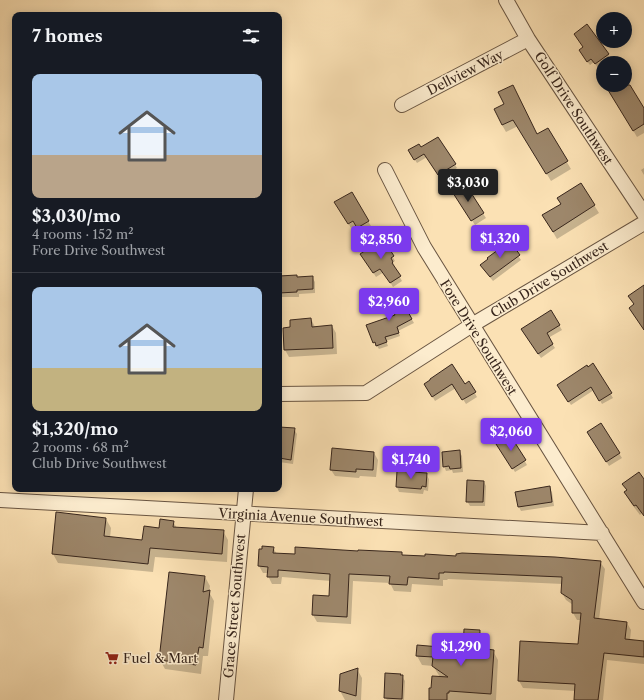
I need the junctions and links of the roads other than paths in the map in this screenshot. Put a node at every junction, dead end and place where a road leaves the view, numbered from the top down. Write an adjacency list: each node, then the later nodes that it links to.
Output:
1 (506, 0): 2 (street, Golf Drive Southwest)
2 (528, 39): 3 (street, Dellview Way); 5 (street, Golf Drive Southwest)
3 (402, 104)
4 (384, 170): 7 (street, Fore Drive Southwest)
5 (644, 214)
6 (644, 223): 7 (street, Club Drive Southwest)
7 (472, 326): 8 (street, Club Drive Southwest); 12 (street, Fore Drive Southwest)
8 (282, 394)
9 (246, 492): 11 (street, Grace Street Southwest)
10 (0, 500): 11 (street, Virginia Avenue Southwest)
11 (243, 514): 12 (street, Virginia Avenue Southwest); 14 (street, Grace Street Southwest)
12 (602, 533): 13 (street, Fore Drive Southwest)
13 (644, 602)
14 (226, 700)

